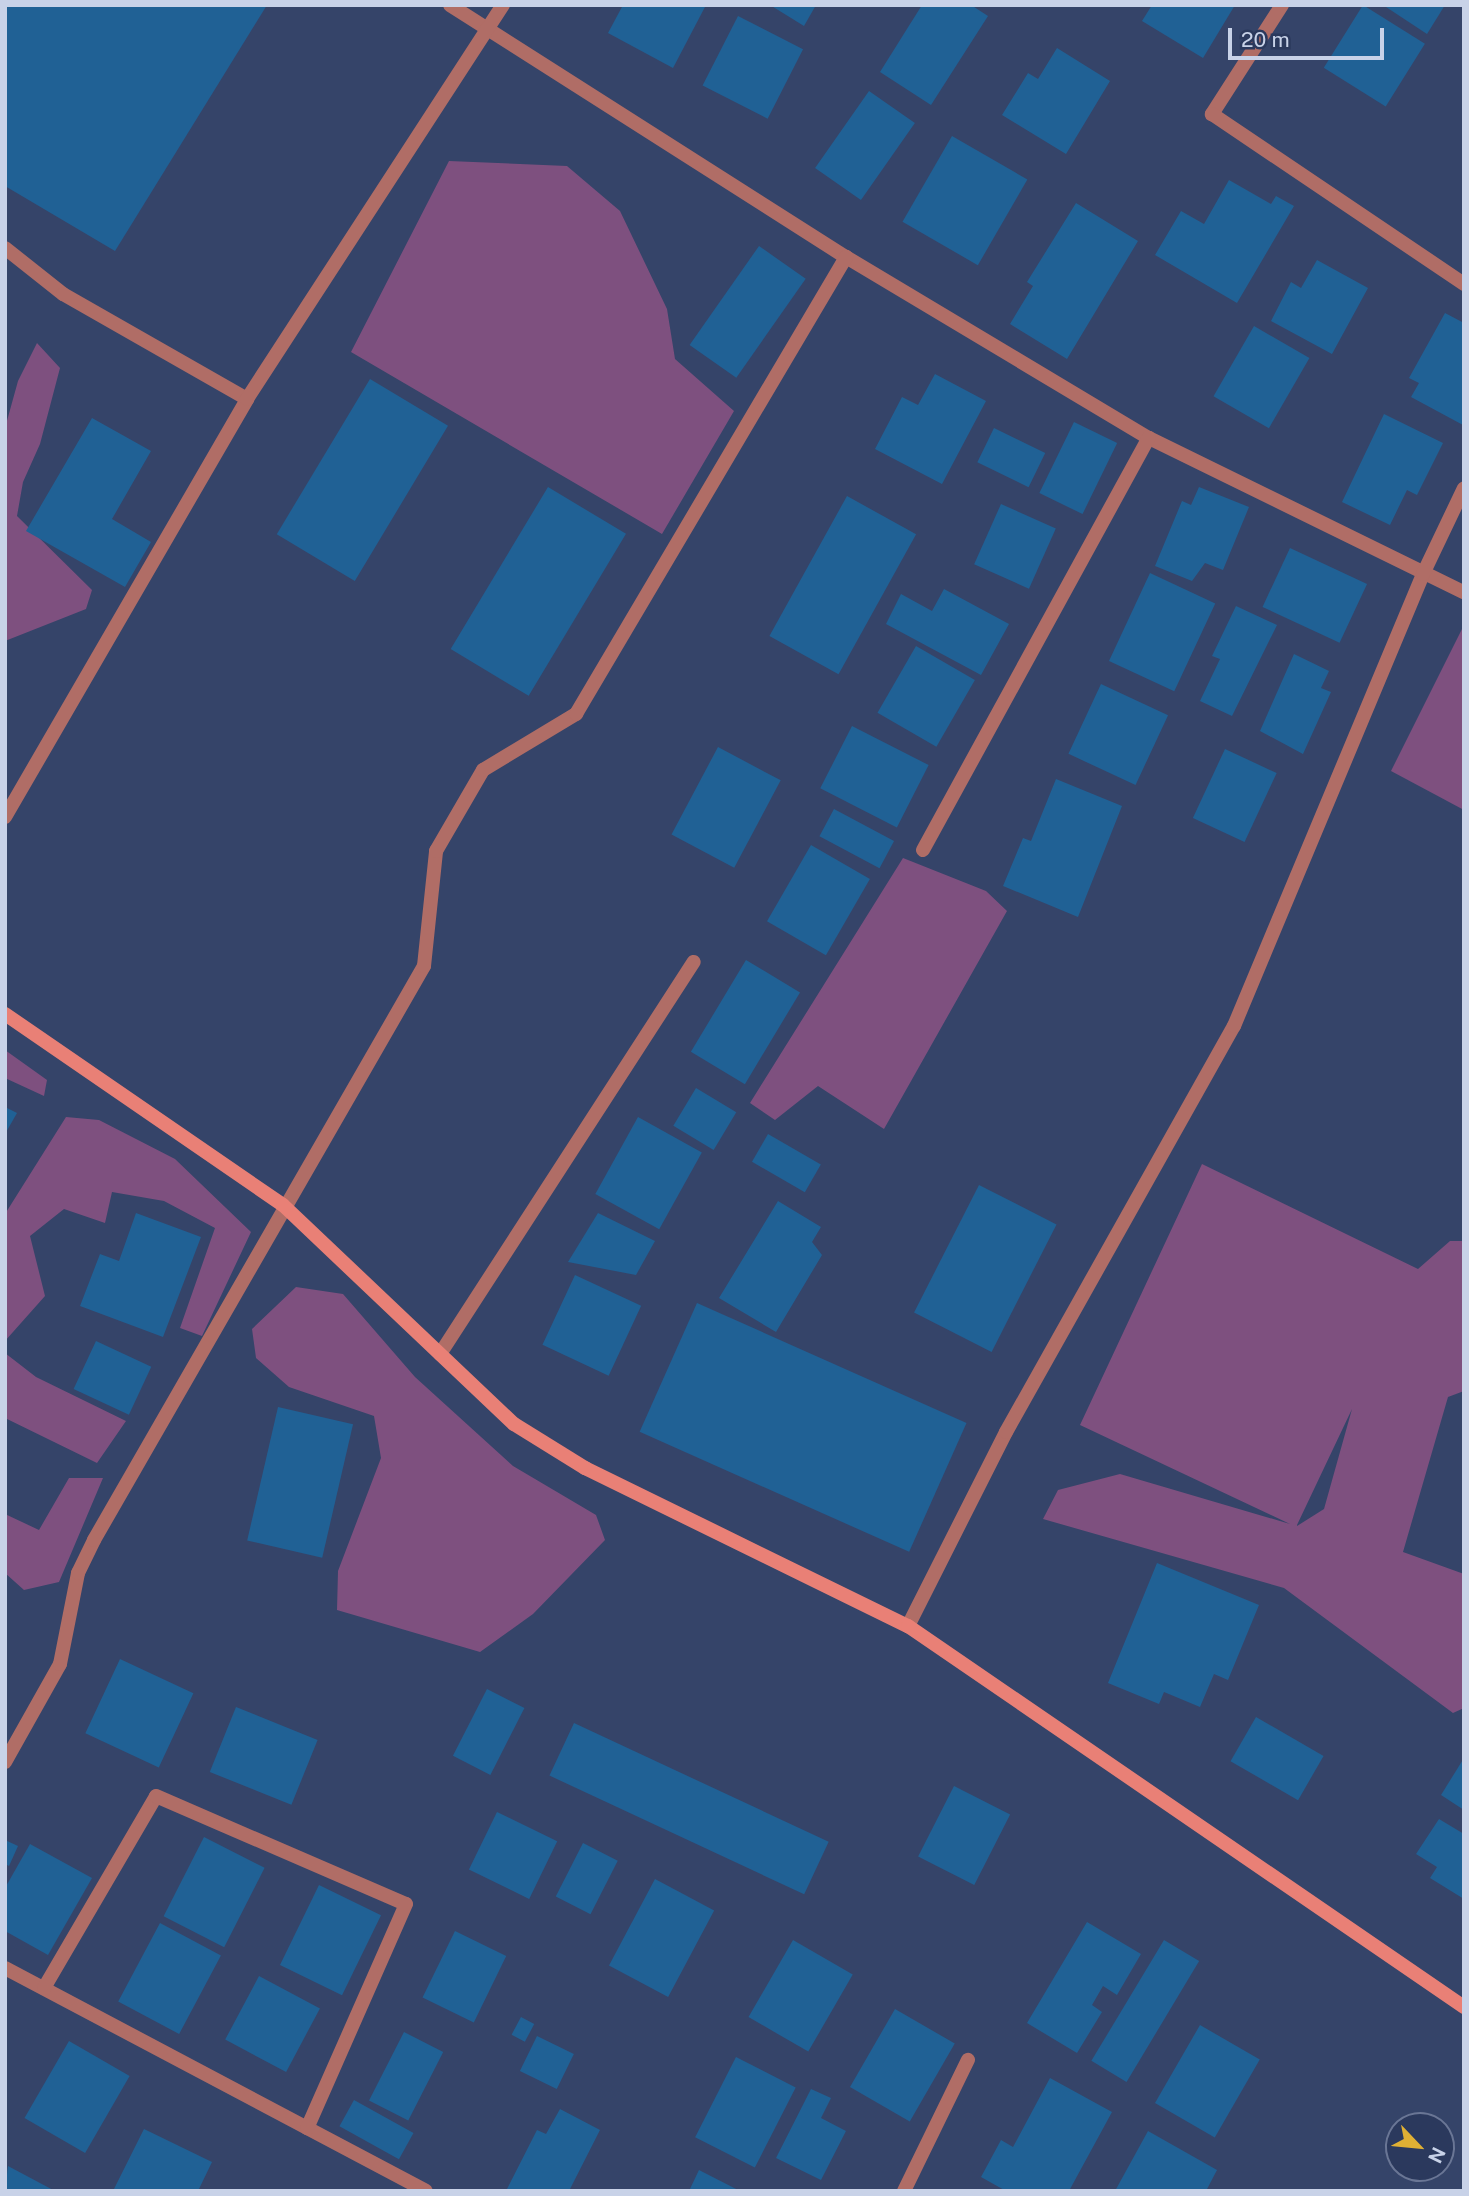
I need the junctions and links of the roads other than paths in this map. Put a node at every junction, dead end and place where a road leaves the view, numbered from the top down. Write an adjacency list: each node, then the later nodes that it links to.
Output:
1 (450, 5): 4 (street)
2 (503, 5): 4 (street)
3 (1282, 5): 7 (street)
4 (484, 30): 6 (street); 8 (street)
5 (5, 248): 8 (street)
6 (846, 257): 9 (street); 17 (street)
7 (1464, 284)
8 (247, 399): 13 (street)
9 (1149, 438): 11 (street); 14 (street)
10 (1464, 488): 11 (street)
11 (1423, 574): 12 (street); 19 (street)
12 (1464, 592)
13 (5, 817)
14 (923, 850)
15 (694, 962): 18 (street)
16 (5, 1014): 17 (street)
17 (283, 1205): 18 (street); 20 (street)
18 (440, 1354): 19 (street)
19 (908, 1626): 23 (street)
20 (5, 1762)
21 (5, 1968): 22 (street)
22 (44, 1988): 25 (street); 25 (street)
23 (1464, 2007)
24 (968, 2060): 27 (street)
25 (307, 2128): 26 (street)
26 (426, 2191)
27 (904, 2191)

